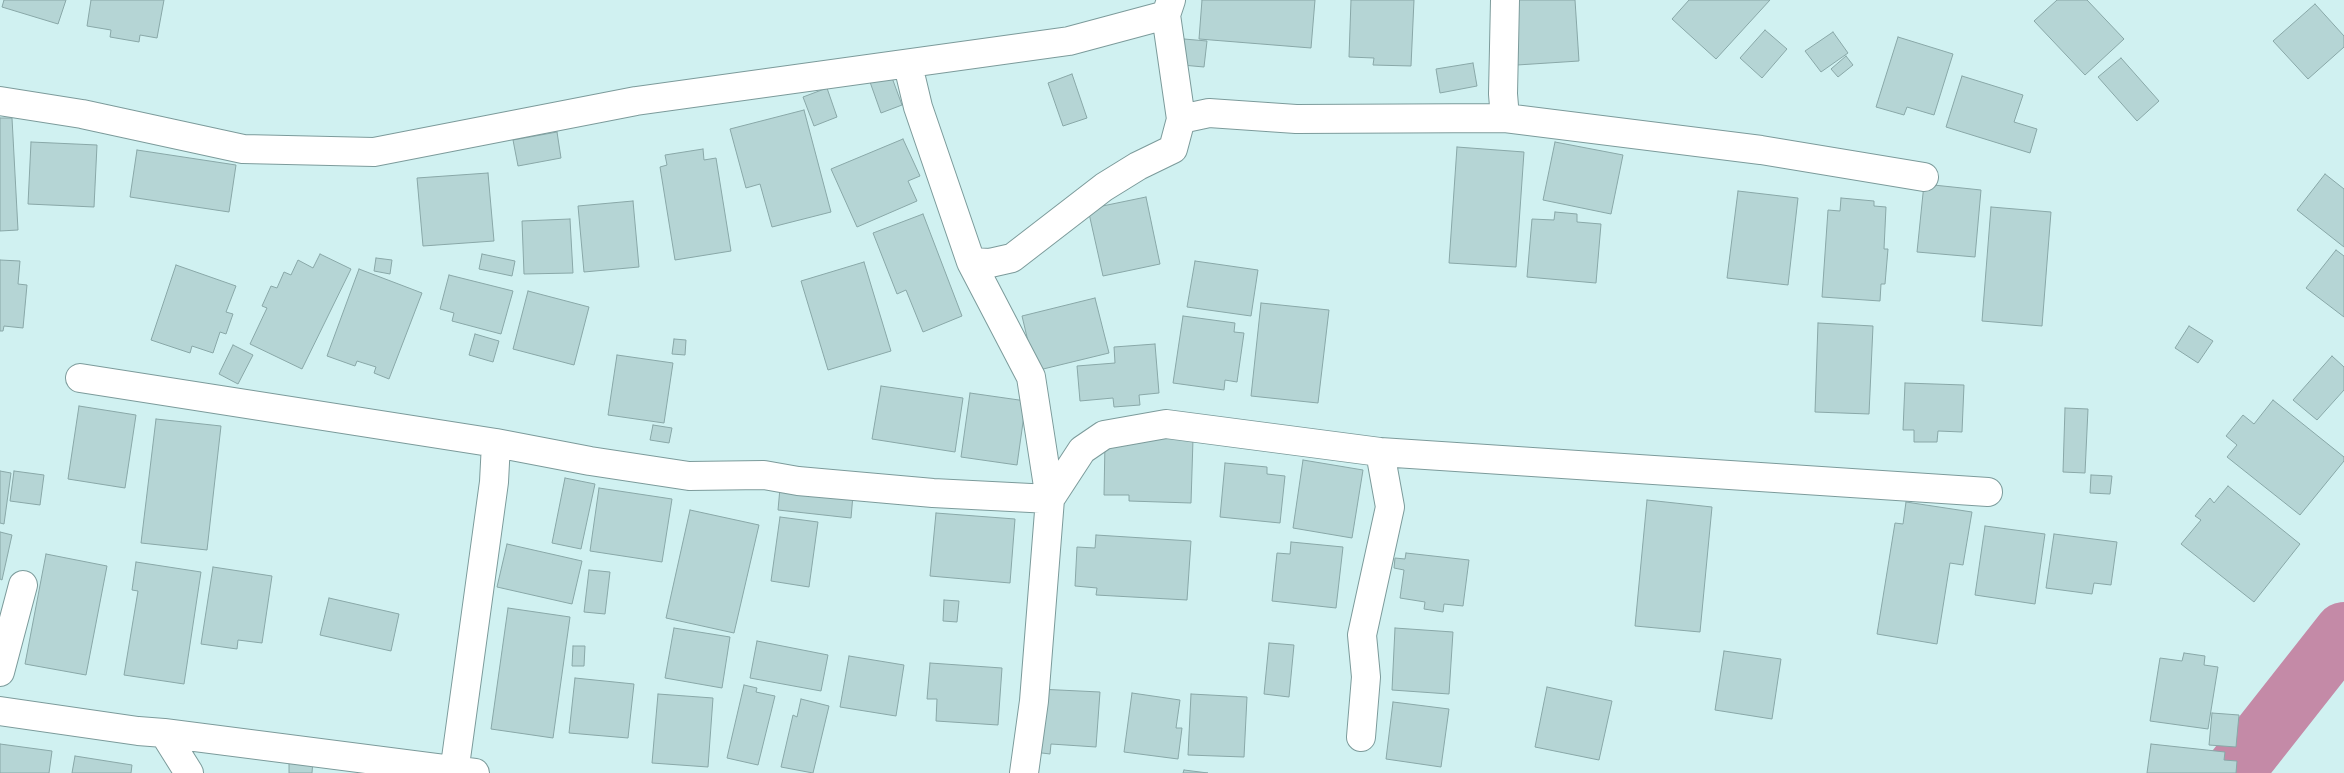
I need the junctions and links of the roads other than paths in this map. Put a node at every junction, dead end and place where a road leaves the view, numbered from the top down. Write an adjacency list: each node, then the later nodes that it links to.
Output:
1 (1505, 0): 5 (street)
2 (1168, 7): 3 (street); 6 (street)
3 (908, 65): 4 (street); 8 (street)
4 (0, 101)
5 (1505, 118): 6 (street); 7 (street)
6 (1181, 119): 8 (street)
7 (1924, 176)
8 (971, 262): 13 (street)
9 (80, 378): 10 (street)
10 (496, 443): 13 (street); 19 (street)
11 (1380, 452): 12 (street); 13 (street); 18 (street)
12 (1988, 492)
13 (1050, 499): 21 (street)
14 (23, 585): 15 (street)
15 (0, 672)
16 (0, 711): 17 (street)
17 (164, 732): 19 (street); 20 (street)
18 (1361, 737)
19 (461, 772)
20 (189, 773)
21 (1024, 773)

